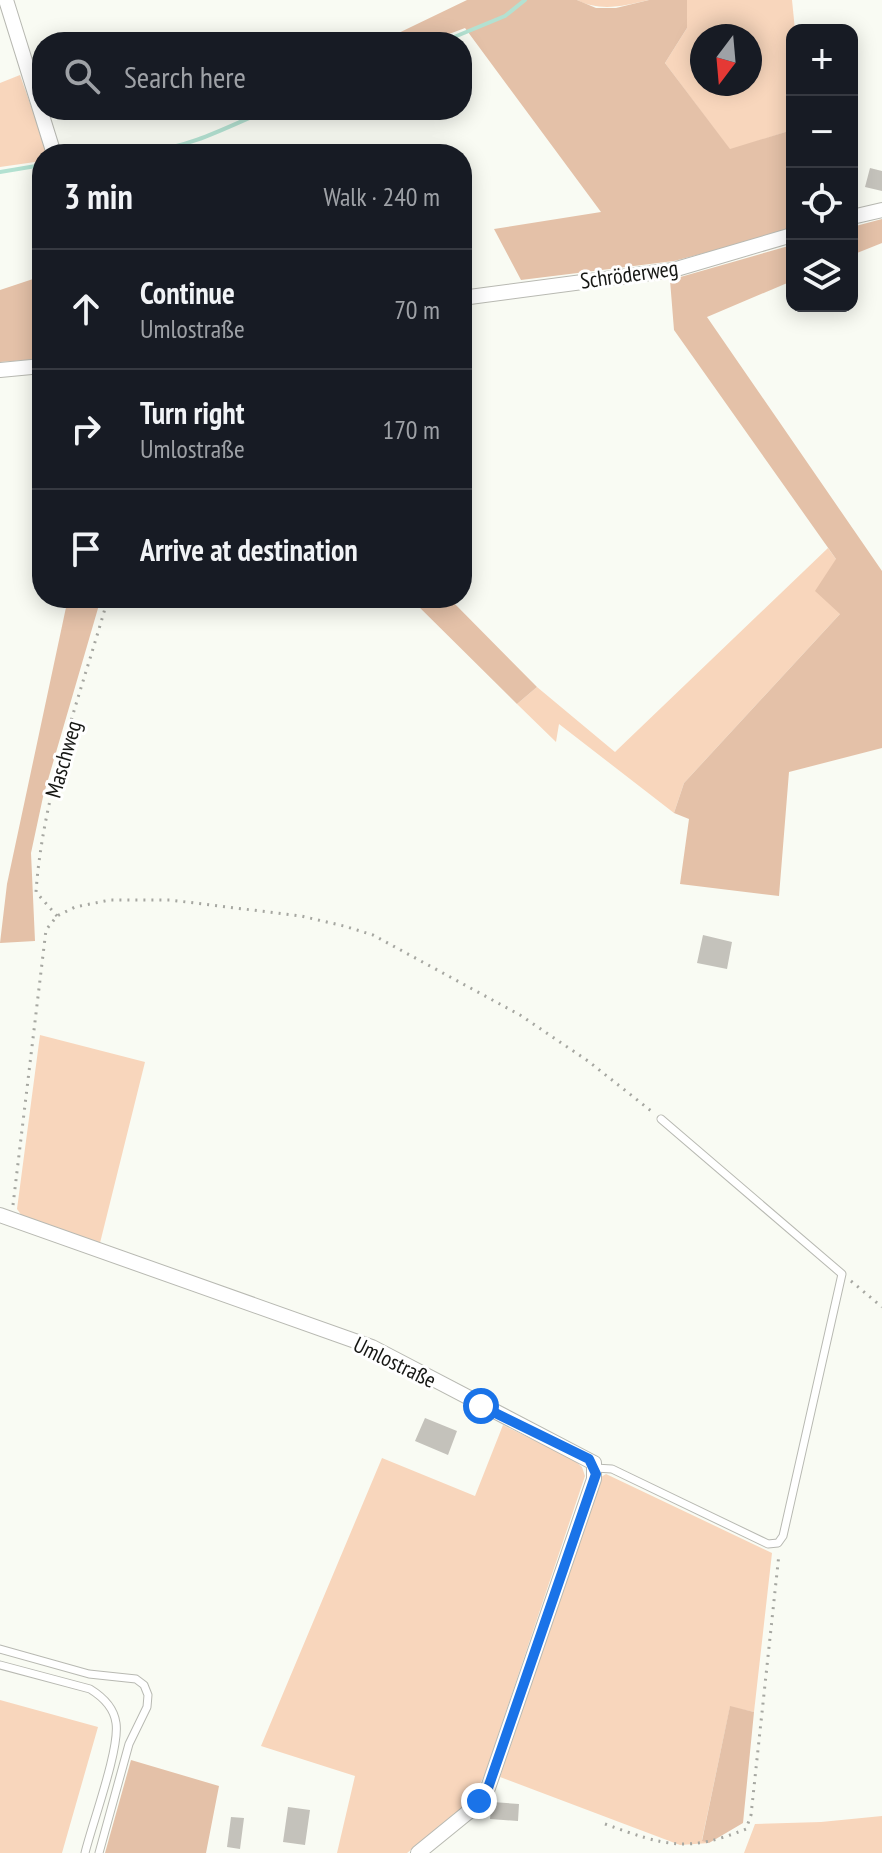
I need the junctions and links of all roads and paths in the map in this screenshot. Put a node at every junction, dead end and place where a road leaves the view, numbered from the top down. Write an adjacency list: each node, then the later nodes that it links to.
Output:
1 (6, 0): 2 (street)
2 (32, 83)
3 (43, 120): 4 (street)
4 (51, 144)
5 (882, 210): 6 (street)
6 (858, 216)
7 (786, 237): 8 (street, Schröderweg)
8 (472, 297)
9 (32, 367): 10 (street)
10 (0, 370)
11 (105, 608): 12 (path, Maschweg)
12 (57, 916): 13 (path); 14 (path)
13 (661, 1119): 15 (lane)
14 (6, 1216): 17 (street, Umlostraße)
15 (842, 1274): 16 (path); 18 (lane)
16 (882, 1307)
17 (595, 1468): 18 (lane); 26 (street)
18 (778, 1543): 22 (path)
19 (0, 1649): 25 (lane)
20 (0, 1665): 24 (lane)
21 (605, 1824): 23 (path)
22 (714, 1847)
23 (684, 1852)
24 (85, 1853)
25 (99, 1853)
26 (418, 1853)

